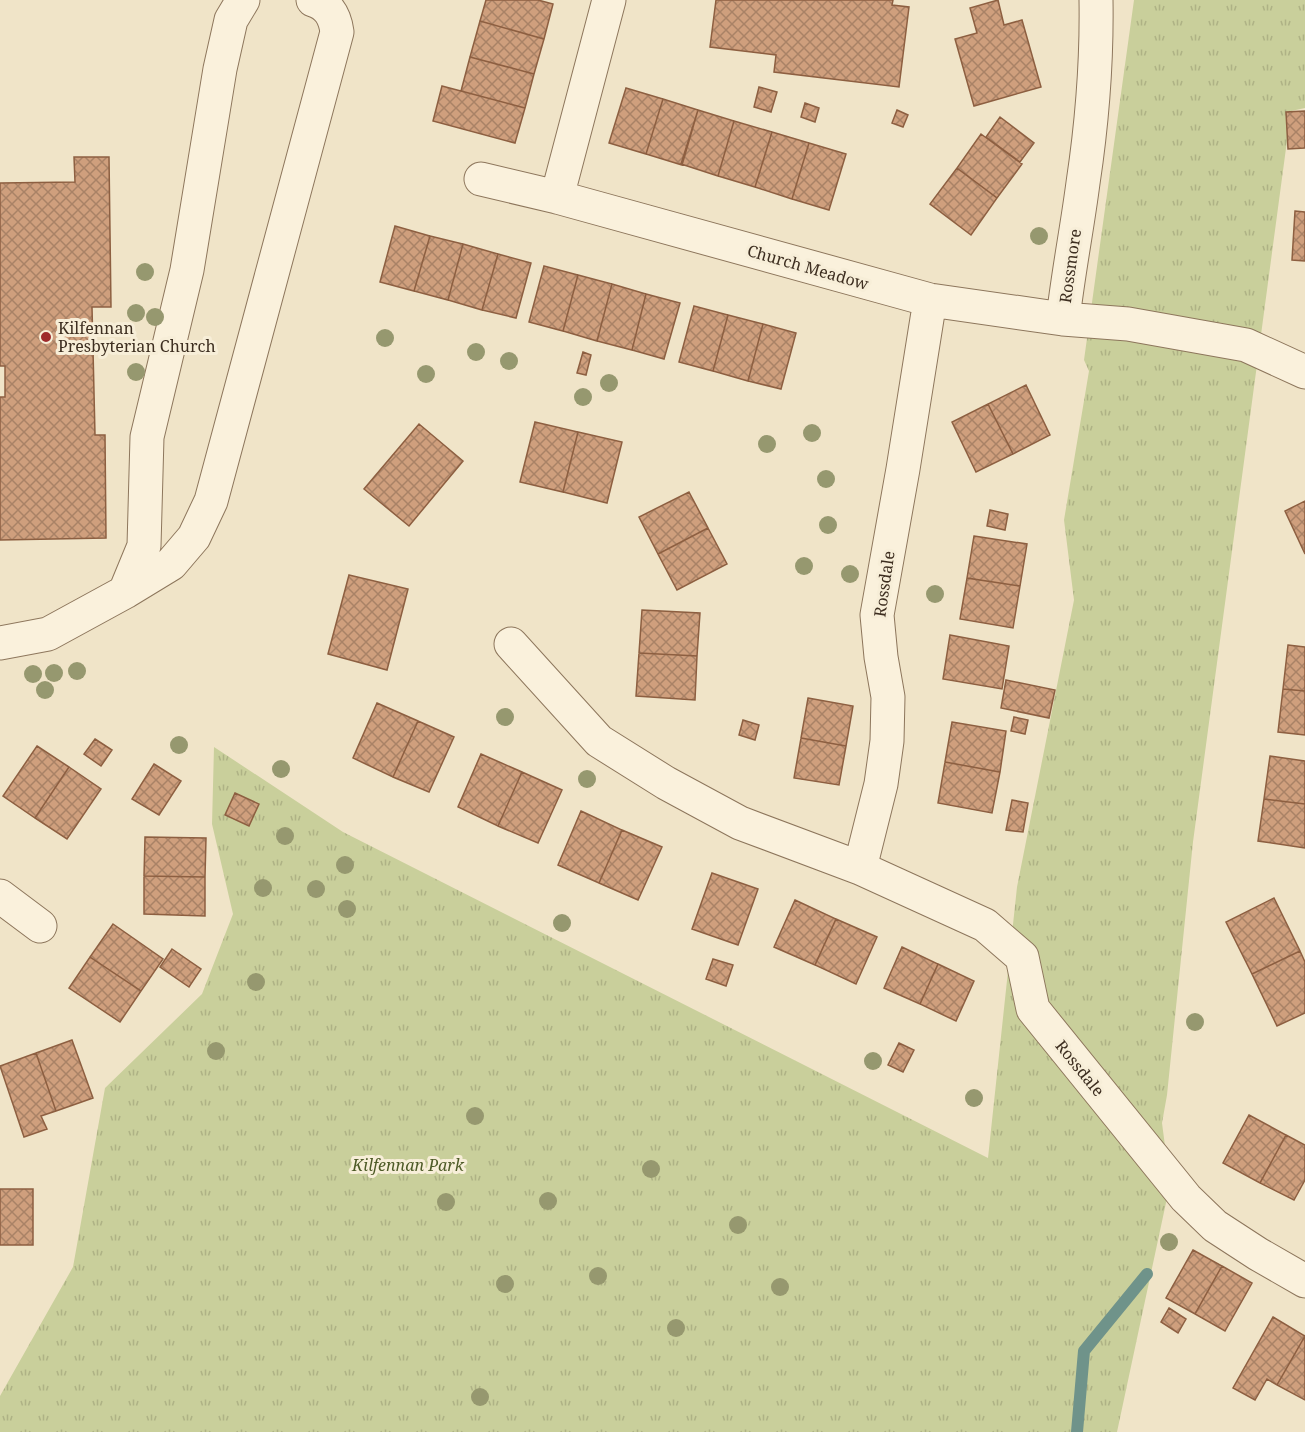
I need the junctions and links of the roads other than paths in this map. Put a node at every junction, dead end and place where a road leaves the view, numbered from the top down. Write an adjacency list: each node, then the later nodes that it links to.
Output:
1 (243, 0): 10 (street)
2 (313, 0): 10 (street)
3 (609, 0): 6 (street)
4 (1096, 0): 8 (street, Rossmore)
5 (482, 178): 6 (street, Church Meadow)
6 (557, 197): 7 (street, Church Meadow)
7 (930, 300): 8 (street, Church Meadow); 13 (street, Rossdale)
8 (1063, 319): 9 (street, Rossmore)
9 (1305, 372)
10 (125, 592): 11 (street)
11 (0, 643)
12 (511, 644): 13 (street, Rossdale)
13 (860, 868): 16 (street, Rossdale)
14 (0, 896): 15 (street)
15 (40, 926)
16 (1305, 1281)

